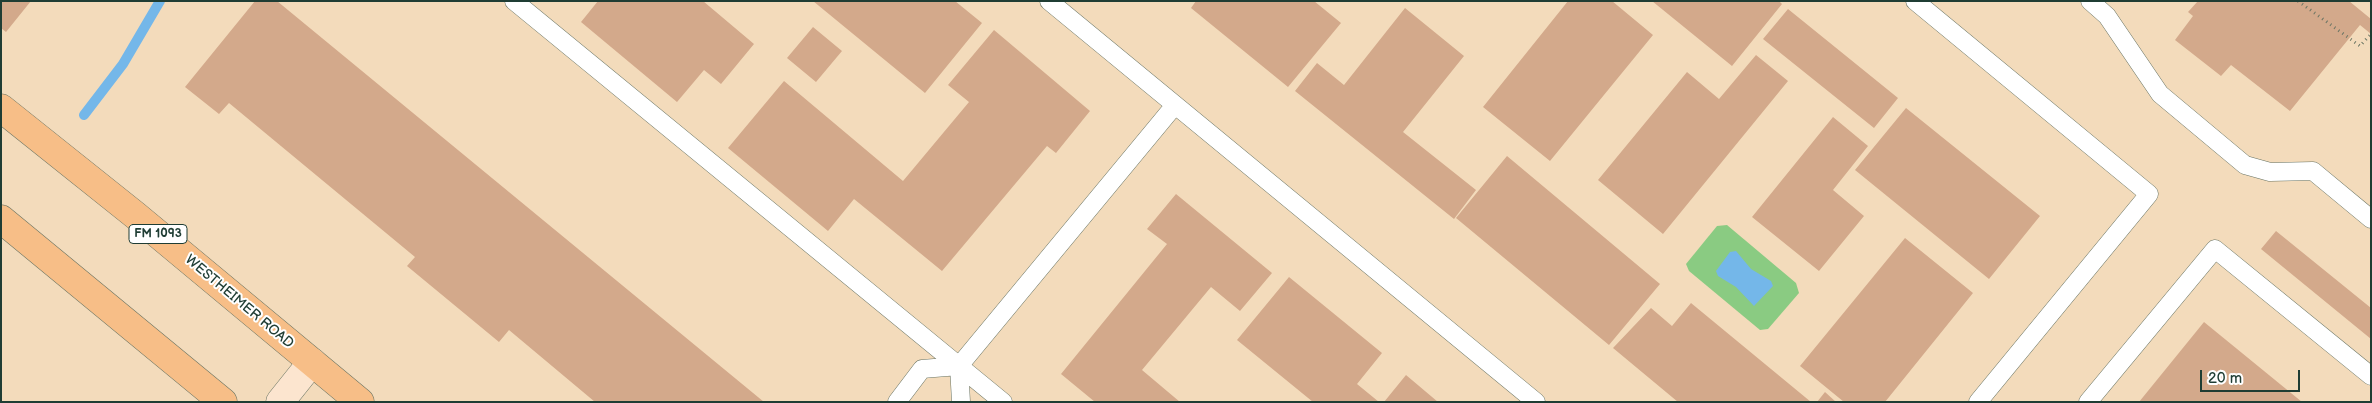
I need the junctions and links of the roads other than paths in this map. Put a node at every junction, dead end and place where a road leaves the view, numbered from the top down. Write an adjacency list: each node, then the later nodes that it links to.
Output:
1 (514, 1): 10 (lane)
2 (1050, 1): 5 (lane)
3 (1915, 1): 19 (lane)
4 (2090, 1): 8 (lane)
5 (1176, 105): 10 (lane); 18 (lane)
6 (1, 108): 9 (main road, WESTHEIMER ROAD / FM 1093)
7 (1, 219): 12 (main road)
8 (2371, 219)
9 (312, 362): 13 (street); 14 (main road, WESTHEIMER ROAD / FM 1093)
10 (959, 366): 15 (lane); 16 (lane); 17 (lane)
11 (2371, 376): 20 (lane)
12 (224, 402)
13 (280, 402)
14 (360, 402)
15 (897, 402)
16 (960, 402)
17 (1003, 402)
18 (1536, 402)
19 (1978, 402)
20 (2088, 402)

